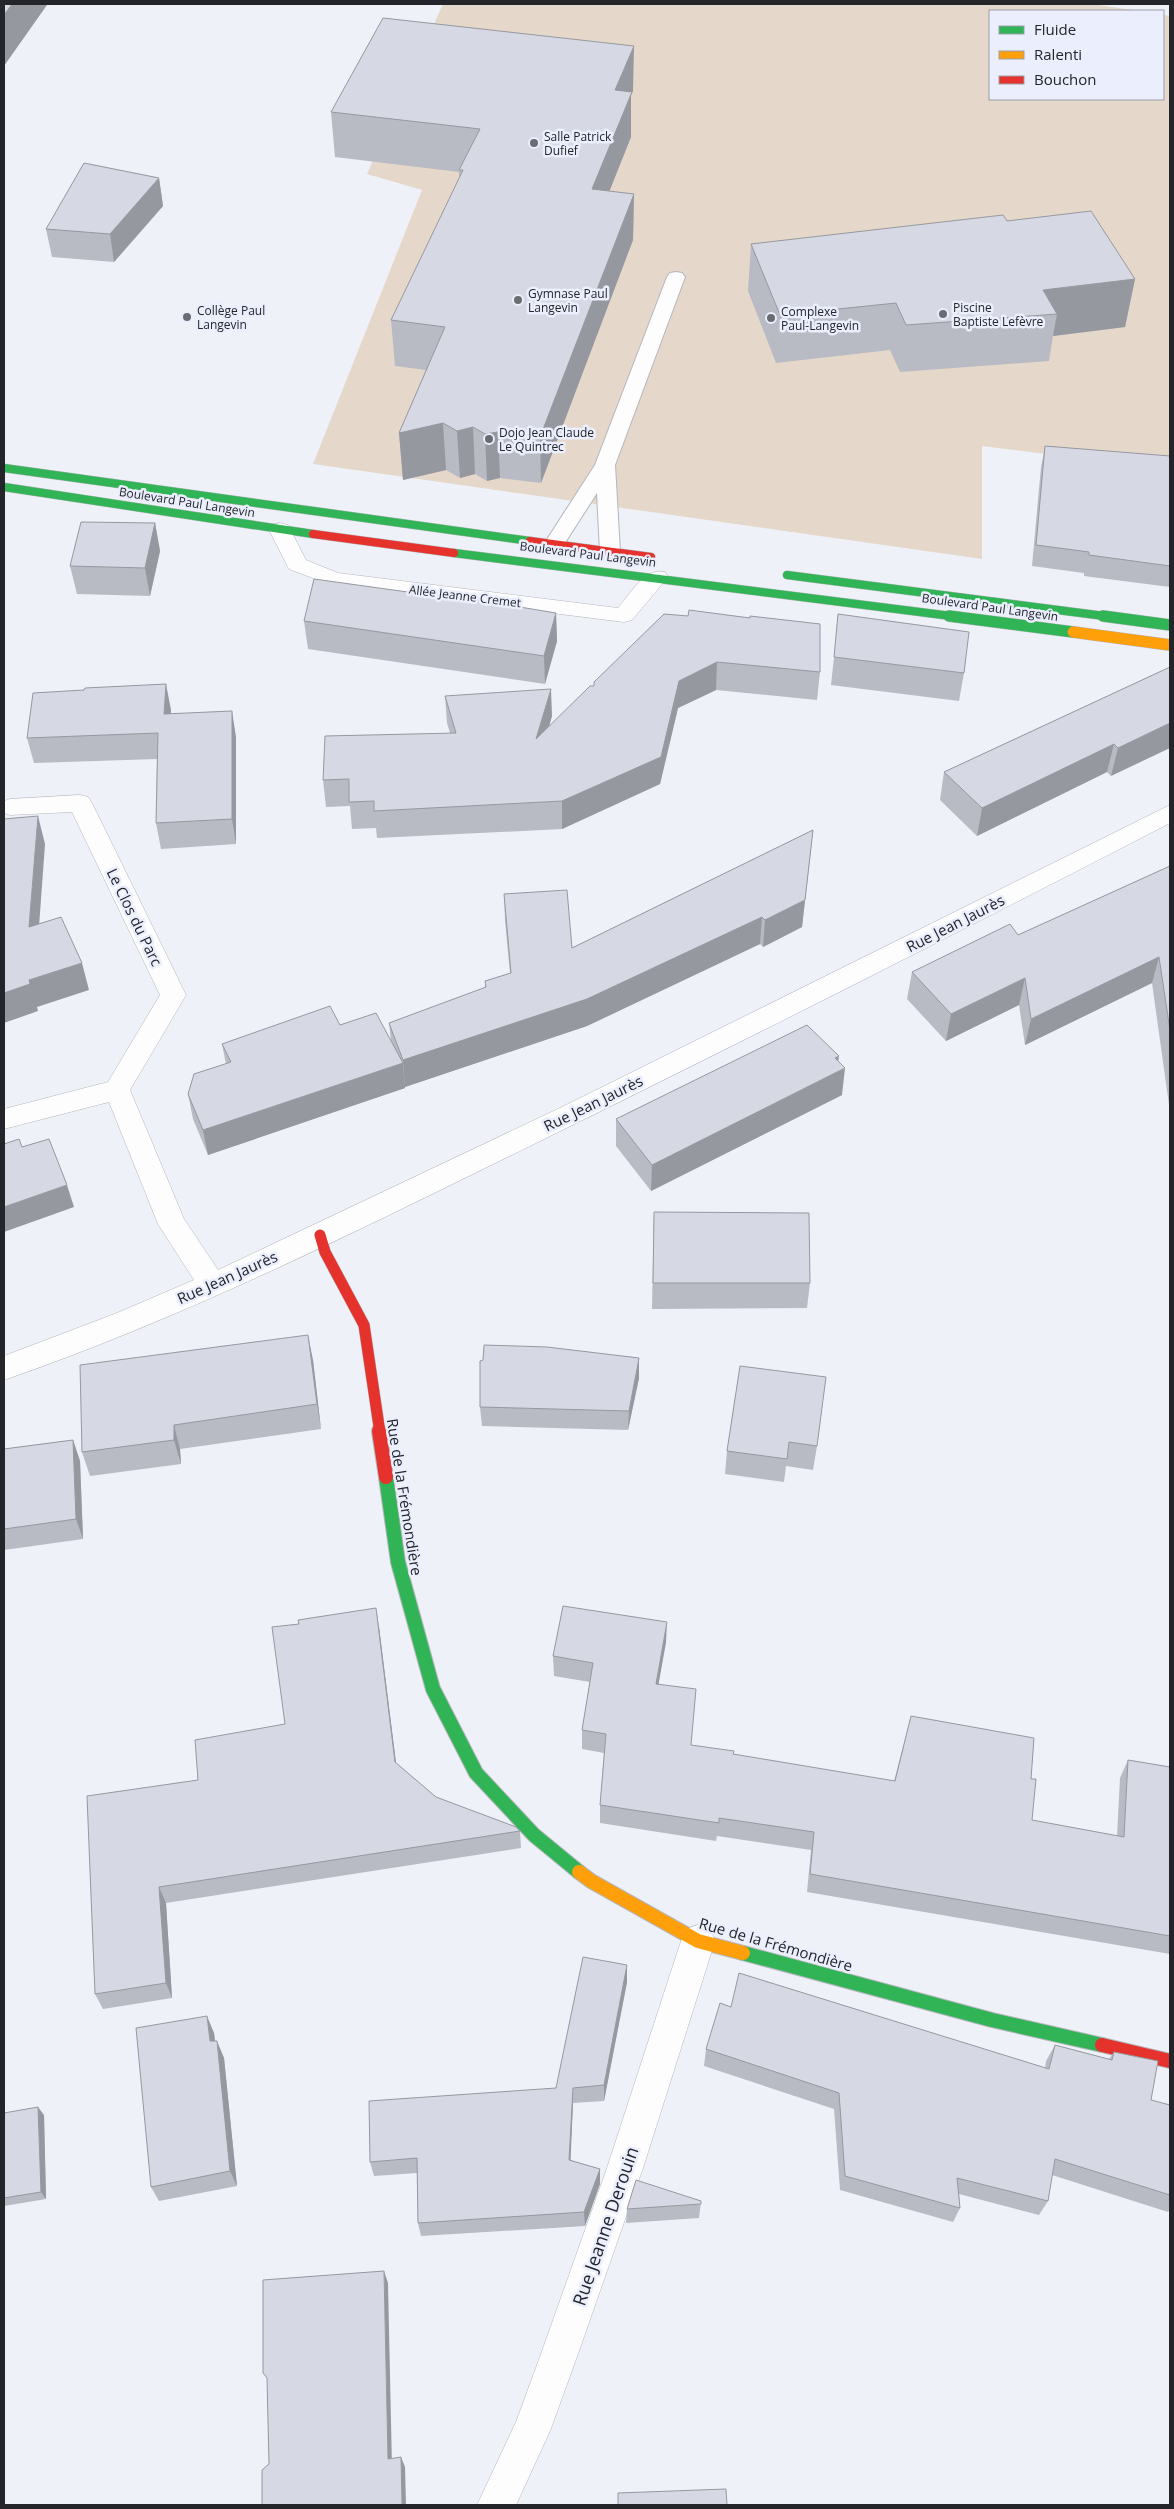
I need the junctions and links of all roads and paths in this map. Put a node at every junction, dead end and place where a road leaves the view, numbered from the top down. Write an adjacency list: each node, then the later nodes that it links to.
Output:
1 (676, 277): 2 (lane)
2 (606, 465): 6 (lane); 7 (lane)
3 (4, 468): 6 (street, Boulevard Paul Langevin)
4 (4, 488): 5 (street, Boulevard Paul Langevin)
5 (280, 530): 8 (street, Boulevard Paul Langevin); 8 (street, Allée Jeanne Cremet)
6 (554, 544): 7 (street, Boulevard Paul Langevin)
7 (610, 552): 8 (street, Boulevard Paul Langevin)
8 (660, 568): 11 (street, Boulevard Paul Langevin)
9 (778, 574): 10 (street, Boulevard Paul Langevin)
10 (1170, 625)
11 (1170, 645)
12 (10, 807): 14 (street, Le Clos du Parc)
13 (1170, 813): 16 (street, Rue Jean Jaurès)
14 (117, 1090): 15 (street); 17 (street)
15 (4, 1119)
16 (320, 1235): 17 (street, Rue Jean Jaurès); 19 (street, Rue de la Frémondière)
17 (212, 1284): 18 (street, Rue Jean Jaurès)
18 (4, 1368)
19 (698, 1941): 20 (street, Rue de la Frémondière); 21 (street, Rue Jeanne Derouin)
20 (1170, 2061)
21 (496, 2505)

